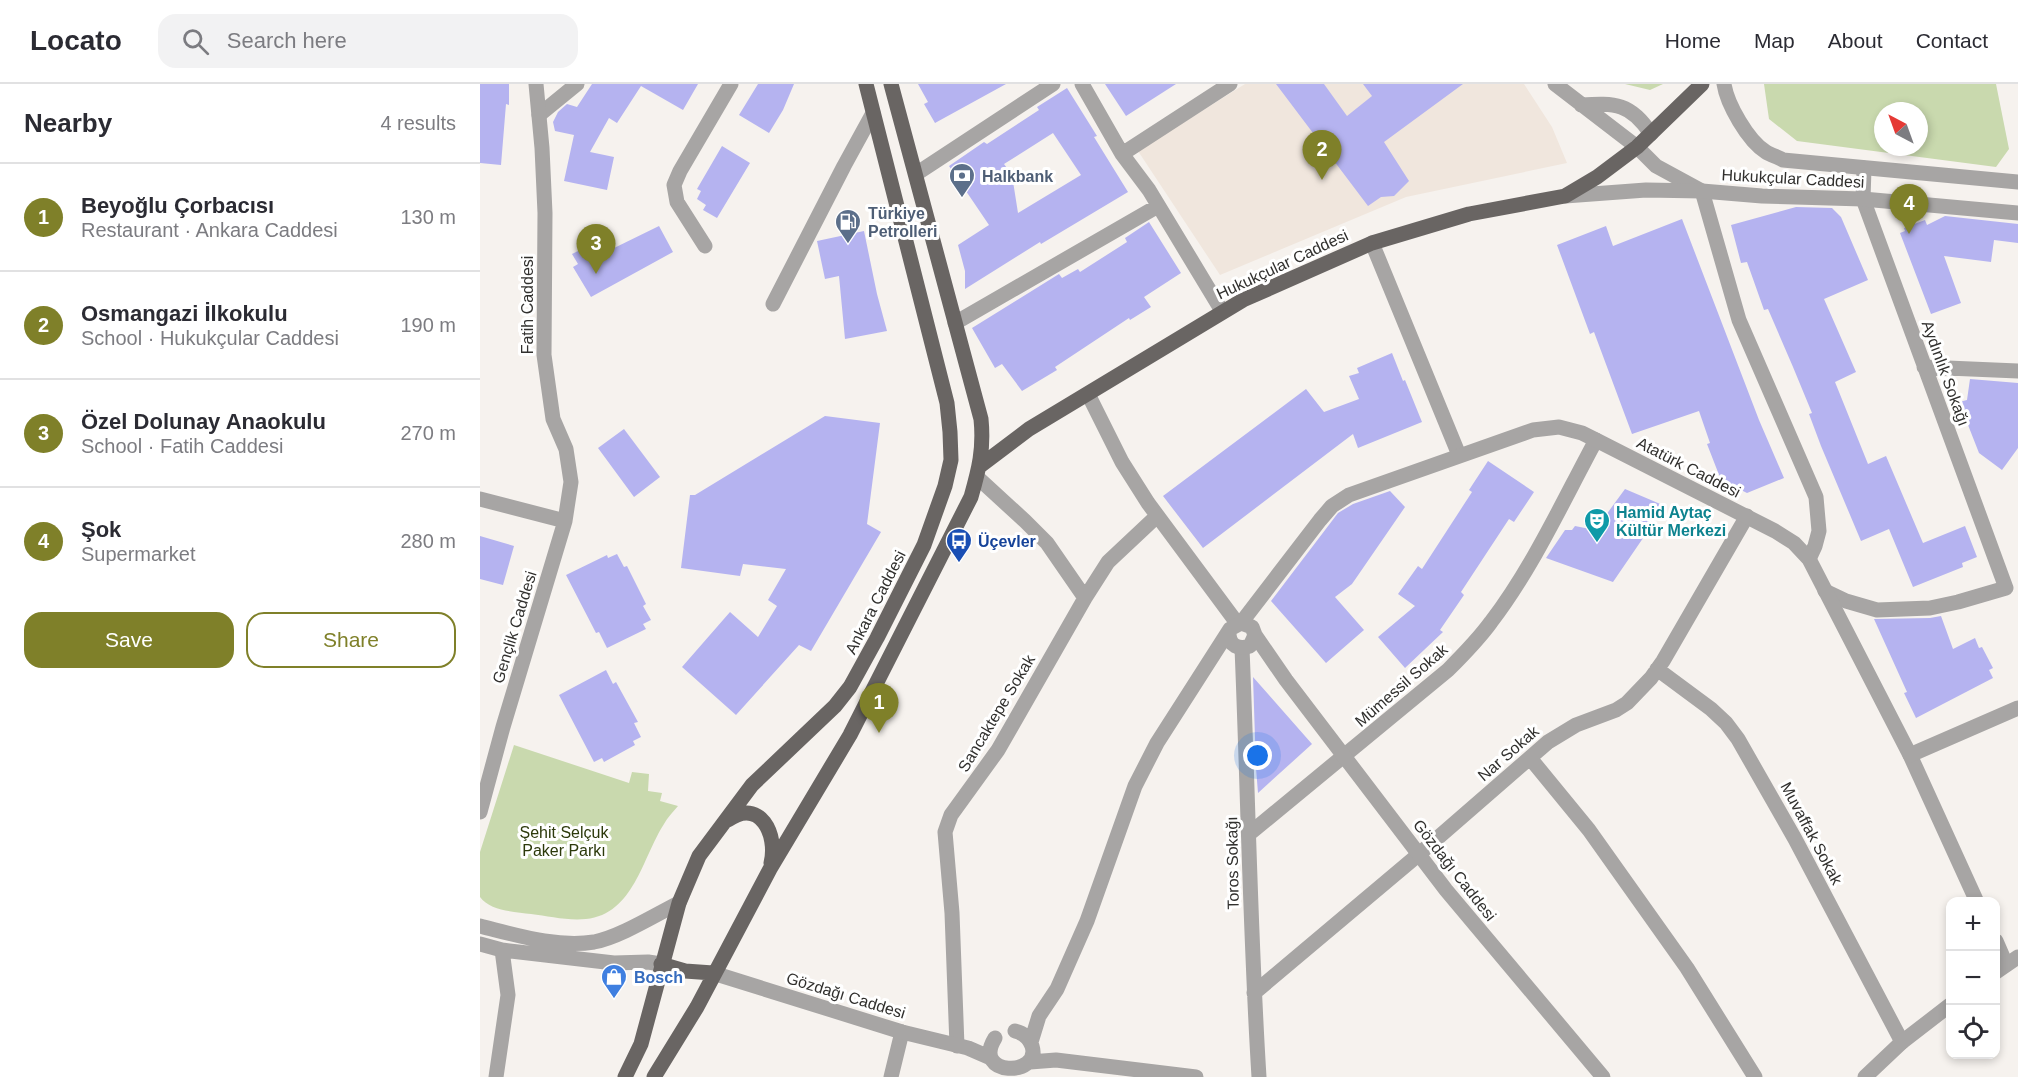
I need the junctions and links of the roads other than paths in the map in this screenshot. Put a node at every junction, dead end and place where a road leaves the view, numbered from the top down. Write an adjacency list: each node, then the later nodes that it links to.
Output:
1 (536, 84): 14 (street, Fatih Caddesi)
2 (578, 84): 14 (street)
3 (731, 84): 27 (street)
4 (866, 84): 13 (main road, Ankara Caddesi)
5 (891, 84): 19 (main road)
6 (1053, 84): 19 (street)
7 (1082, 84): 17 (street)
8 (1230, 84): 17 (street)
9 (1555, 84): 12 (street)
10 (1702, 84): 15 (main road, Hukukçular Caddesi)
11 (1724, 84): 18 (street, Hukukçular Caddesi)
12 (1577, 102): 15 (street); 16 (street)
13 (873, 113): 28 (street); 51 (main road, Ankara Caddesi)
14 (539, 115): 40 (street, Fatih Caddesi)
15 (1652, 134): 16 (main road, Hukukçular Caddesi)
16 (1636, 147): 21 (street); 22 (main road, Hukukçular Caddesi)
17 (1122, 154): 24 (street)
18 (1864, 168): 20 (street, Hukukçular Caddesi); 23 (street, Aydınlık Sokağı)
19 (916, 174): 30 (main road)
20 (2018, 182)
21 (1702, 191): 22 (street, Hukukçular Caddesi); 23 (street, Hukukçular Caddesi); 41 (street)
22 (1565, 196): 26 (main road, Hukukçular Caddesi)
23 (1863, 199): 25 (street, Hukukçular Caddesi); 31 (street, Aydınlık Sokağı)
24 (1158, 206): 29 (street); 30 (street)
25 (2018, 213)
26 (1372, 243): 29 (main road, Hukukçular Caddesi); 35 (street)
27 (705, 246)
28 (773, 304)
29 (1222, 311): 33 (main road, Hukukçular Caddesi)
30 (955, 322): 36 (main road)
31 (1924, 367): 32 (street); 42 (street, Aydınlık Sokağı)
32 (2018, 371)
33 (1088, 394): 36 (main road, Hukukçular Caddesi); 38 (street, Gözdağı Caddesi)
34 (1596, 440): 35 (street, Atatürk Caddesi); 39 (street, Atatürk Caddesi); 48 (street, Mümessil Sokak)
35 (1458, 455): 44 (street, Atatürk Caddesi)
36 (978, 472): 43 (street); 54 (main road)
37 (480, 499): 40 (street)
38 (1157, 516): 43 (street, Sancaktepe Sokak); 44 (street, Gözdağı Caddesi)
39 (1746, 516): 41 (street, Atatürk Caddesi); 45 (street, Nar Sokak)
40 (565, 521): 50 (street, Gençlik Caddesi)
41 (1809, 559): 42 (street, Atatürk Caddesi)
42 (1826, 591): 47 (street, Atatürk Caddesi)
43 (1085, 598): 69 (street, Sancaktepe Sokak)
44 (1242, 635): 48 (street, Gözdağı Caddesi); 52 (street, Toros Sokağı); 64 (street)
45 (1657, 669): 49 (street, Nar Sokak); 68 (street, Muvaffak Sokak)
46 (2018, 708): 47 (street)
47 (1910, 755): 55 (street, Atatürk Caddesi)
48 (1345, 757): 52 (street, Mümessil Sokak); 53 (street, Gözdağı Caddesi)
49 (1530, 758): 53 (street, Nar Sokak); 80 (street)
50 (480, 812)
51 (724, 823): 54 (main road); 56 (main road, Ankara Caddesi)
52 (1249, 834): 62 (street, Toros Sokağı)
53 (1418, 855): 62 (street, Nar Sokak); 79 (street, Gözdağı Caddesi)
54 (770, 868): 61 (main road)
55 (1975, 897)
56 (679, 903): 57 (street); 60 (main road, Ankara Caddesi)
57 (480, 926)
58 (480, 944): 59 (street)
59 (502, 950): 60 (street); 73 (street)
60 (661, 964): 61 (main road); 74 (main road, Ankara Caddesi)
61 (713, 973): 66 (street, Gözdağı Caddesi); 75 (main road)
62 (1254, 993): 78 (street, Toros Sokağı)
63 (1946, 1008): 68 (street)
64 (1039, 1016): 65 (street); 70 (street)
65 (1015, 1030): 67 (street); 70 (street)
66 (902, 1032): 69 (street, Gözdağı Caddesi); 76 (street)
67 (995, 1038): 69 (street); 71 (street)
68 (1902, 1041): 81 (street)
69 (962, 1047): 71 (street, Gözdağı Caddesi)
70 (1031, 1051): 72 (street, Gözdağı Caddesi); 77 (street)
71 (991, 1058): 72 (street, Gözdağı Caddesi)
72 (1006, 1075)
73 (496, 1077)
74 (625, 1077)
75 (654, 1077)
76 (891, 1077)
77 (1196, 1077)
78 (1259, 1077)
79 (1603, 1077)
80 (1755, 1077)
81 (1867, 1077)

